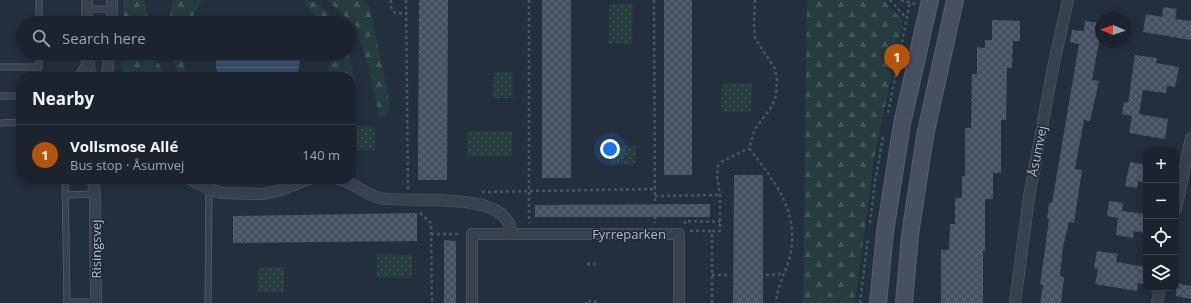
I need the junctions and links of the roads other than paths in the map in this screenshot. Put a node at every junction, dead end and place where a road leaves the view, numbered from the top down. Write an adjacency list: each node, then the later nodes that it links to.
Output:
1 (39, 0): 7 (lane)
2 (930, 0): 40 (street)
3 (955, 0): 41 (street)
4 (1068, 0): 42 (street, Åsumvej)
5 (87, 5): 6 (lane); 8 (street)
6 (112, 5): 9 (street)
7 (39, 16)
8 (87, 16)
9 (112, 16)
10 (39, 60): 14 (lane)
11 (85, 60): 15 (lane)
12 (88, 60): 16 (street)
13 (108, 60): 17 (street)
14 (0, 67)
15 (80, 72)
16 (89, 72)
17 (107, 72)
18 (0, 96): 19 (lane)
19 (16, 96)
20 (16, 122): 21 (lane)
21 (0, 123)
22 (1191, 138): 32 (street)
23 (65, 184): 30 (lane)
24 (94, 184): 31 (street, Risingsvej)
25 (97, 184): 31 (street, Risingsvej)
26 (199, 184): 29 (street)
27 (295, 184): 29 (street)
28 (352, 184): 33 (street)
29 (209, 189): 37 (lane)
30 (66, 194): 31 (lane); 36 (lane)
31 (95, 194): 35 (street, Risingsvej)
32 (1179, 195)
33 (511, 234): 38 (street, Fyrreparken); 39 (street, Fyrreparken)
34 (1159, 291): 43 (street)
35 (96, 302): 36 (lane)
36 (67, 303)
37 (208, 303)
38 (472, 303)
39 (679, 303)
40 (878, 303)
41 (904, 303)
42 (1015, 303)
43 (1157, 303)

